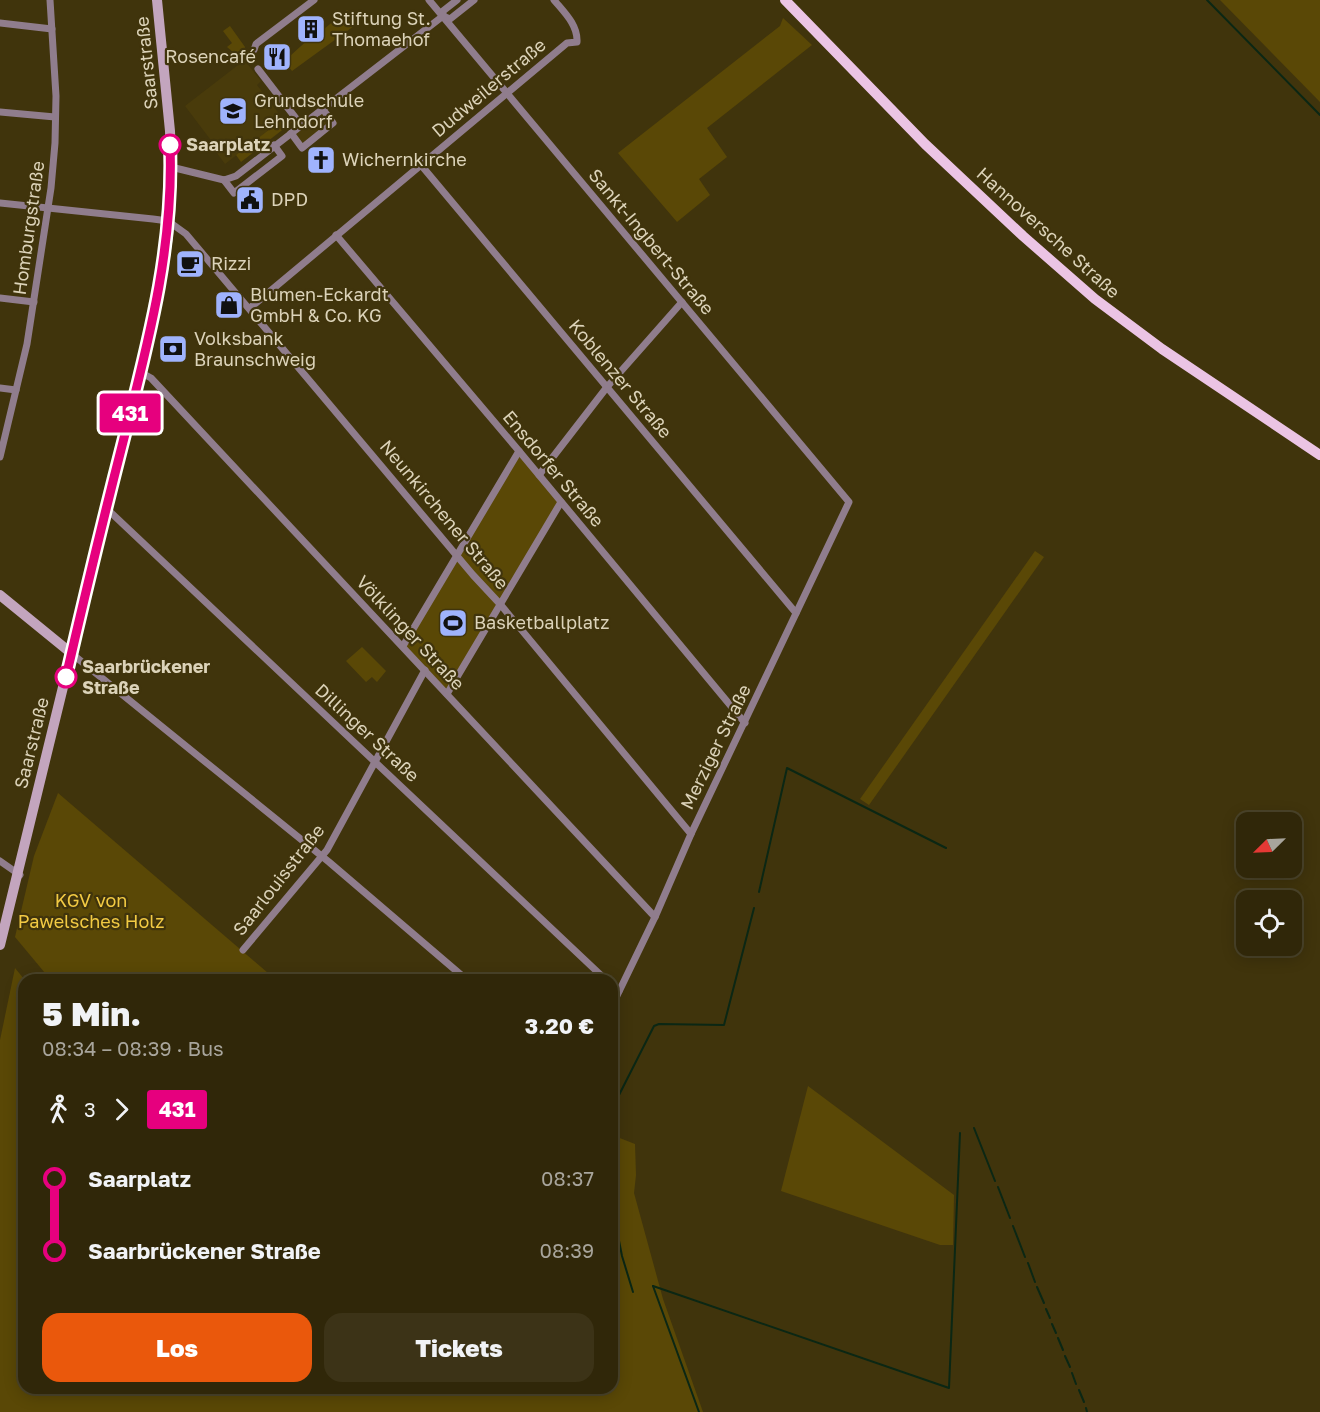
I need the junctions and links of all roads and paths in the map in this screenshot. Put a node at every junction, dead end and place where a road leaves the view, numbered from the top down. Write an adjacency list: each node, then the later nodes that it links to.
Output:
1 (50, 0): 11 (street, Homburgstraße)
2 (157, 0): 22 (street, Saarstraße)
3 (314, 0): 12 (street)
4 (429, 0): 9 (street, Sankt-Ingbert-Straße)
5 (457, 0): 9 (street)
6 (474, 0): 9 (street)
7 (554, 0): 14 (street, Dudweilerstraße)
8 (785, 0): 37 (main road, Hannoversche Straße)
9 (443, 16): 14 (street, Sankt-Ingbert-Straße); 15 (street)
10 (0, 23): 11 (street)
11 (52, 29): 17 (street, Homburgstraße)
12 (254, 50)
13 (258, 69): 18 (street)
14 (507, 93): 21 (street, Dudweilerstraße); 30 (street, Sankt-Ingbert-Straße)
15 (322, 108): 18 (street); 19 (street)
16 (0, 112): 17 (street)
17 (56, 117): 25 (street, Homburgstraße)
18 (301, 124): 19 (street)
19 (291, 133): 20 (street)
20 (274, 146): 23 (street); 23 (street)
21 (421, 165): 27 (street, Dudweilerstraße); 33 (street, Koblenzer Straße)
22 (171, 166): 23 (street); 26 (street, Saarstraße)
23 (224, 180)
24 (0, 203): 25 (street)
25 (48, 208): 26 (street); 29 (street, Homburgstraße)
26 (168, 221): 31 (street, Neunkirchener Straße); 32 (street, Saarstraße)
27 (336, 235): 31 (street, Dudweilerstraße); 36 (street, Ensdorfer Straße)
28 (0, 298): 29 (street)
29 (34, 302): 35 (street, Homburgstraße)
30 (682, 302): 33 (street); 41 (street, Sankt-Ingbert-Straße)
31 (250, 308): 43 (street, Neunkirchener Straße)
32 (140, 372): 42 (street, Saarstraße); 47 (street, Völklinger Straße)
33 (607, 387): 39 (street); 46 (street, Koblenzer Straße)
34 (0, 388): 35 (street)
35 (16, 390): 38 (street, Homburgstraße)
36 (519, 451): 39 (street, Ensdorfer Straße); 43 (street)
37 (1320, 454)
38 (0, 457)
39 (539, 475): 40 (street, Ensdorfer Straße)
40 (561, 502): 45 (street); 51 (street, Ensdorfer Straße)
41 (849, 502): 46 (street, Merziger Straße)
42 (106, 508): 48 (street, Saarstraße); 52 (street, Dillinger Straße)
43 (456, 554): 45 (street, Neunkirchener Straße); 47 (street)
44 (0, 595): 48 (street)
45 (500, 604): 50 (street); 53 (street, Neunkirchener Straße)
46 (796, 613): 51 (street, Merziger Straße)
47 (403, 646): 49 (street, Völklinger Straße)
48 (71, 653): 54 (street); 56 (street, Saarstraße)
49 (425, 670): 50 (street, Völklinger Straße); 52 (street, Saarlouisstraße)
50 (447, 694): 57 (street, Völklinger Straße)
51 (745, 723): 53 (street, Merziger Straße)
52 (375, 761): 54 (street, Saarlouisstraße); 61 (street, Dillinger Straße)
53 (691, 834): 57 (street, Merziger Straße)
54 (321, 856): 59 (street, Saarlouisstraße); 60 (street)
55 (0, 861): 56 (street)
56 (20, 874): 58 (street, Saarstraße)
57 (655, 917): 62 (street, Merziger Straße)
58 (0, 945)
59 (243, 950)
60 (460, 974)
61 (600, 974)
62 (619, 991)

